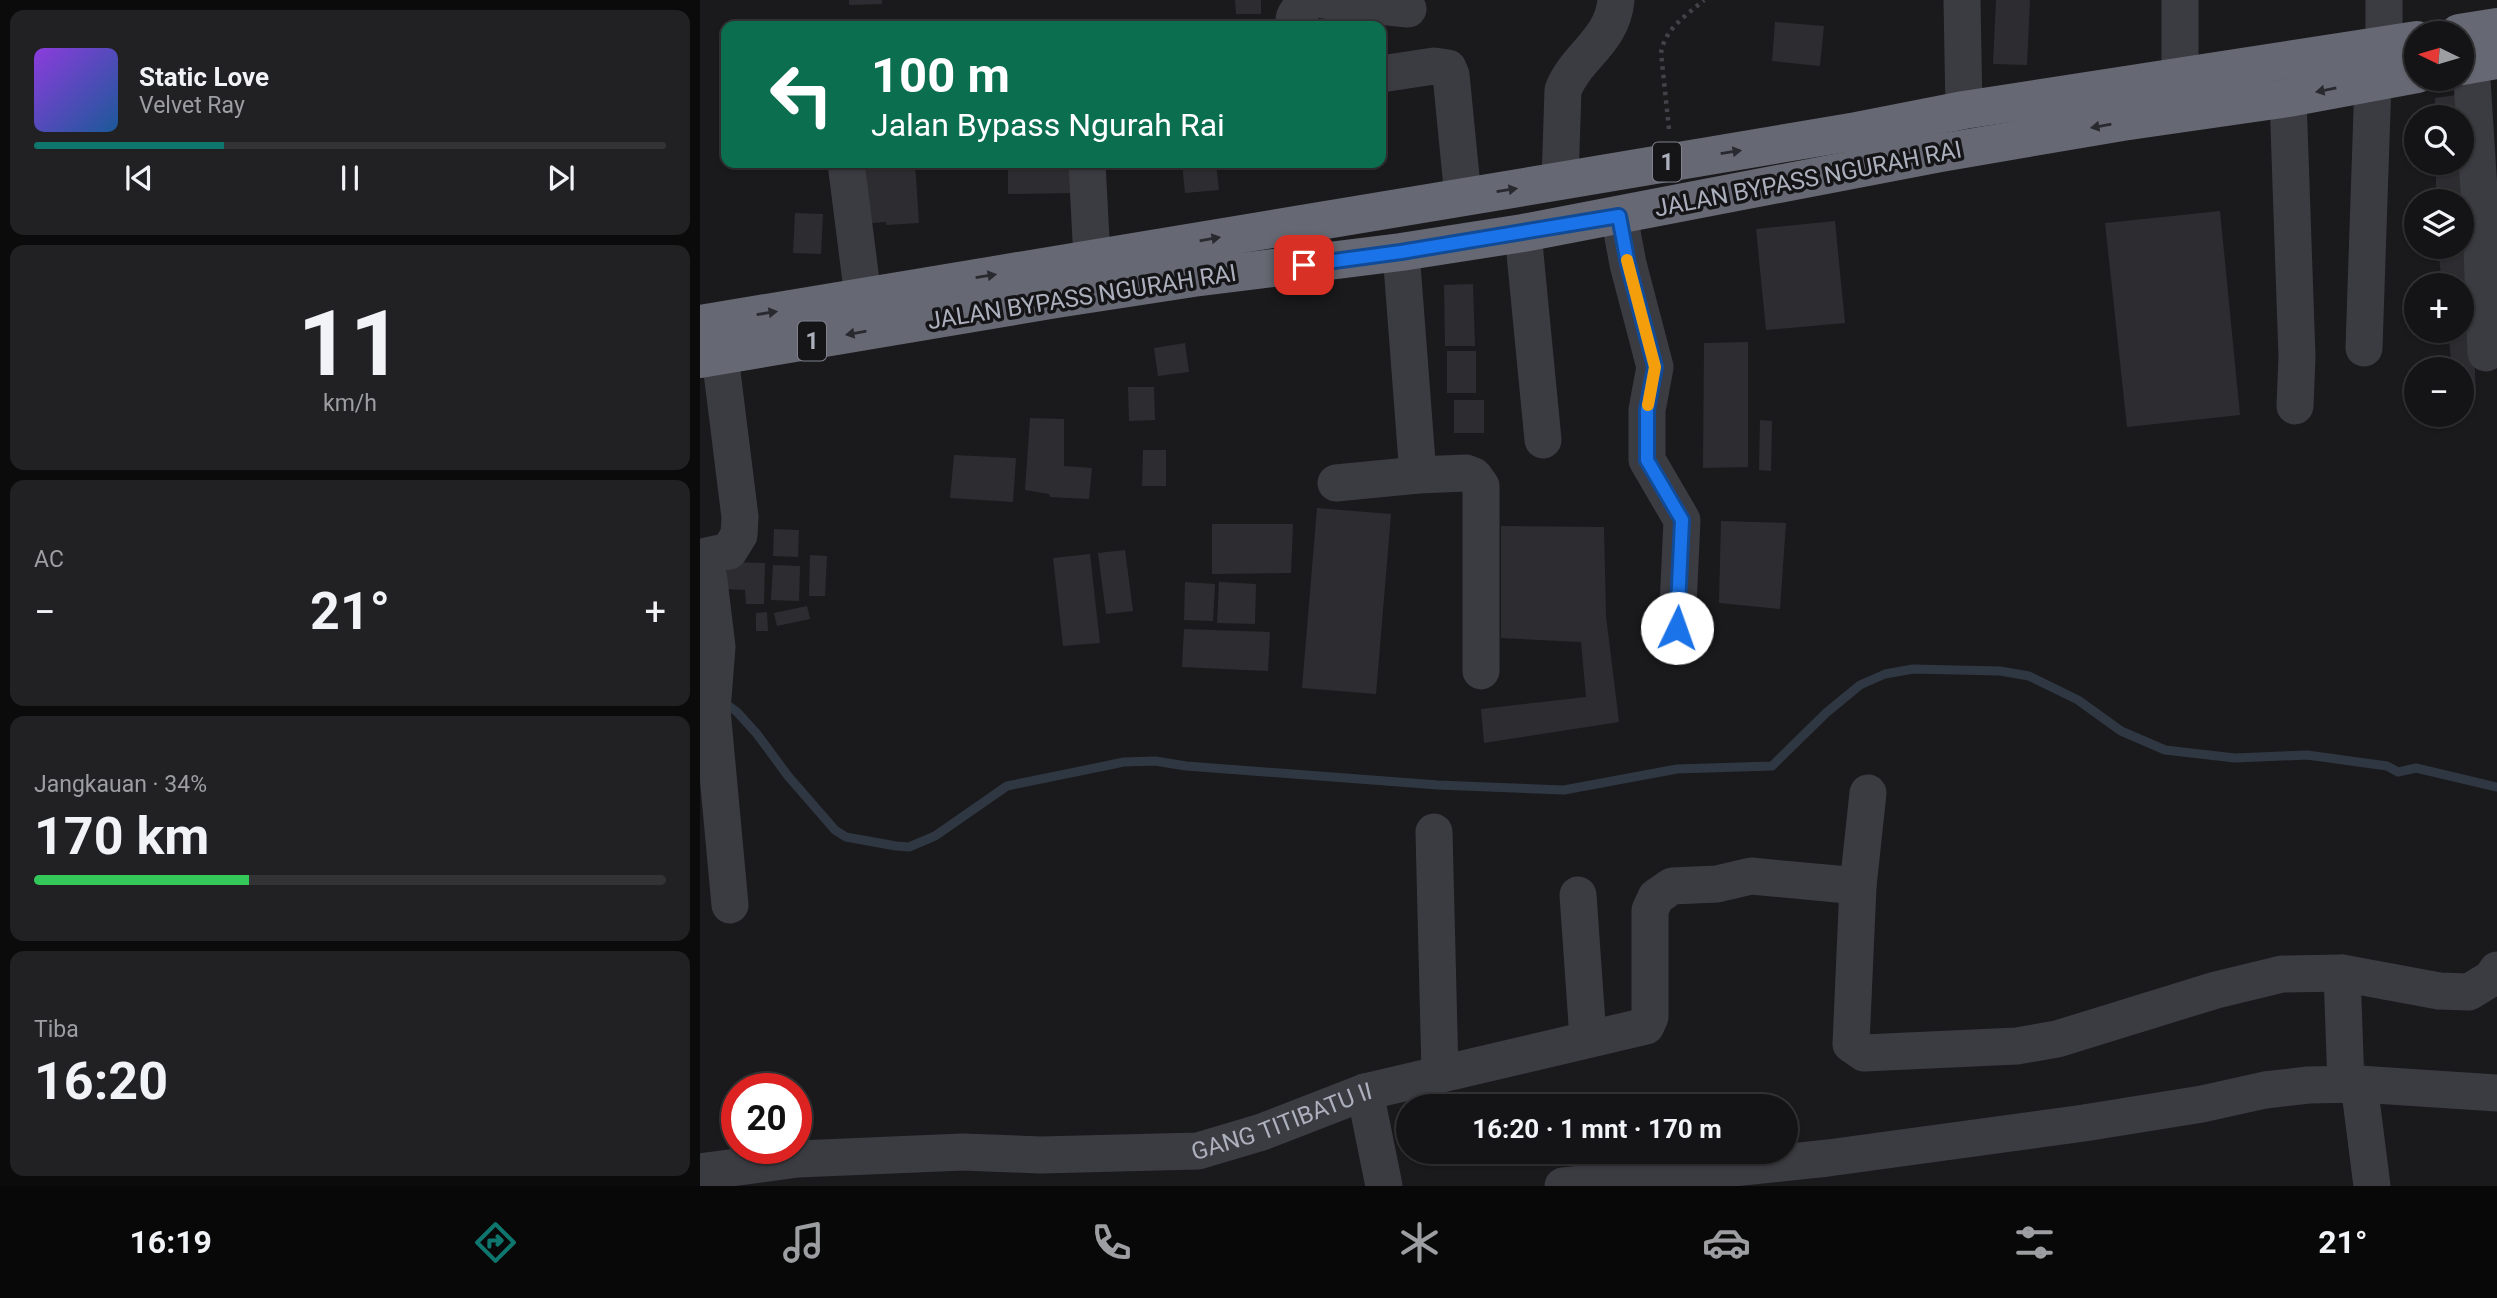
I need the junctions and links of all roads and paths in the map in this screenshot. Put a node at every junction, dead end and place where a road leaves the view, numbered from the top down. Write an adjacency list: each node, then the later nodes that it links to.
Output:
1 (1313, 0): 9 (street)
2 (1324, 0): 8 (street)
3 (1616, 0): 21 (street)
4 (1704, 0): 18 (path)
5 (1962, 0): 17 (street)
6 (2180, 0): 14 (street)
7 (2384, 0): 10 (street)
8 (1408, 9)
9 (1293, 21)
10 (2400, 42): 14 (highway, JALAN BYPASS NGURAH RAI / 1)
11 (2479, 52): 22 (street); 32 (street)
12 (1386, 73): 23 (street)
13 (2404, 76): 15 (highway, JALAN BYPASS NGURAH RAI / 1)
14 (2180, 78): 17 (highway, JALAN BYPASS NGURAH RAI / 1)
15 (2372, 81): 16 (highway, JALAN BYPASS NGURAH RAI / 1, one-way to 16); 31 (street)
16 (2288, 98): 24 (highway, JALAN BYPASS NGURAH RAI / 1, one-way to 24); 34 (street)
17 (1964, 110): 18 (highway, JALAN BYPASS NGURAH RAI / 1, one-way to 17)
18 (1672, 161): 21 (highway, JALAN BYPASS NGURAH RAI / 1)
19 (847, 168): 28 (street)
20 (1087, 168): 27 (street)
21 (1560, 181): 23 (highway, JALAN BYPASS NGURAH RAI / 1, one-way to 21)
22 (2497, 186)
23 (1463, 197): 27 (highway, JALAN BYPASS NGURAH RAI / 1, one-way to 23)
24 (1619, 216): 25 (highway, JALAN BYPASS NGURAH RAI / 1); 38 (street)
25 (1523, 233): 26 (highway, JALAN BYPASS NGURAH RAI / 1); 35 (street)
26 (1401, 252): 29 (highway, JALAN BYPASS NGURAH RAI / 1); 36 (street)
27 (1093, 259): 29 (highway, JALAN BYPASS NGURAH RAI / 1, one-way to 27)
28 (863, 297): 29 (highway, JALAN BYPASS NGURAH RAI / 1); 30 (highway, JALAN BYPASS NGURAH RAI / 1, one-way to 28)
29 (921, 304): 33 (highway, JALAN BYPASS NGURAH RAI / 1, one-way to 33)
30 (700, 324)
31 (2364, 348)
32 (2486, 353)
33 (710, 358): 44 (street)
34 (2295, 406)
35 (1543, 440)
36 (1418, 475): 37 (street); 39 (street)
37 (1336, 484)
38 (1677, 628)
39 (1481, 671)
40 (1868, 793): 42 (street)
41 (1434, 832): 48 (street)
42 (1858, 886): 46 (street); 47 (street, GANG TITIBATU II)
43 (1578, 895): 47 (street)
44 (730, 905)
45 (2497, 970): 46 (street)
46 (2342, 973): 49 (street)
47 (1588, 1038): 48 (street, GANG TITIBATU II)
48 (1440, 1073): 50 (street, GANG TITIBATU II)
49 (2353, 1084): 51 (street); 53 (street); 56 (street)
50 (1365, 1092): 52 (street, GANG TITIBATU II); 54 (street)
51 (2497, 1093)
52 (700, 1172)
53 (1635, 1183): 55 (street)
54 (1384, 1186)
55 (1563, 1186)
56 (2372, 1186)

